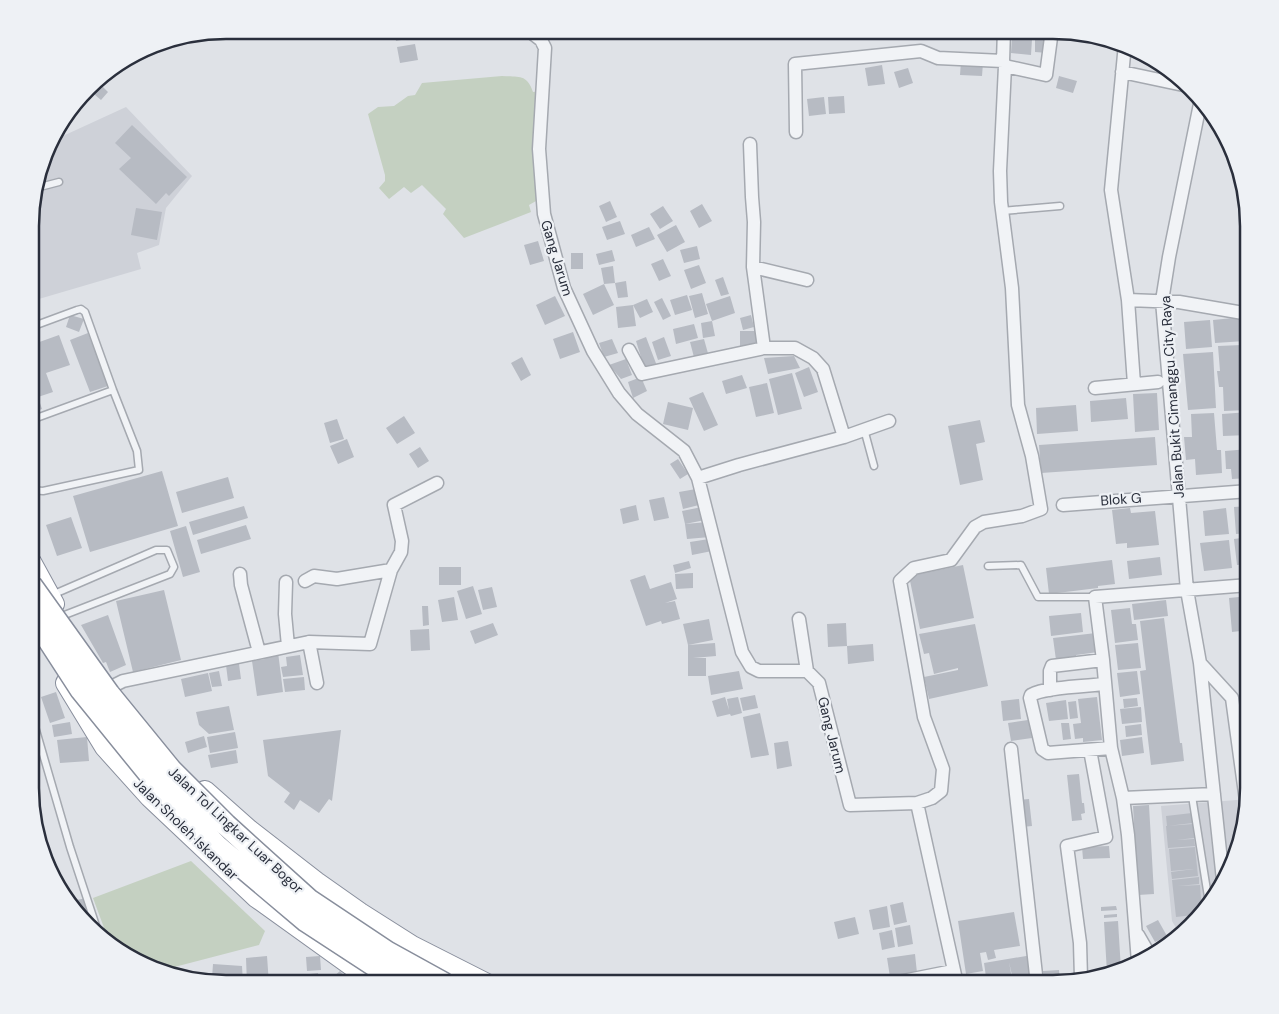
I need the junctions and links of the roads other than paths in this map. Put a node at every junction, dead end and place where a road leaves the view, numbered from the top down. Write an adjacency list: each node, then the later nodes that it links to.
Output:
1 (540, 39): 32 (street, Gang Jarum)
2 (1004, 39): 5 (street)
3 (1051, 39): 5 (street)
4 (1124, 53): 6 (street)
5 (1004, 63): 9 (street); 14 (street)
6 (1122, 72): 7 (street); 17 (street)
7 (1174, 83)
8 (1199, 109): 18 (street, Jalan Bukit Cimanggu City Raya)
9 (796, 132)
10 (750, 144): 15 (street)
11 (59, 182): 12 (lane)
12 (43, 186)
13 (1060, 206): 14 (lane)
14 (1002, 211): 72 (street)
15 (753, 267): 16 (street); 21 (street)
16 (807, 280)
17 (1128, 300): 18 (street); 24 (street)
18 (1162, 301): 19 (street); 36 (street, Jalan Bukit Cimanggu City Raya)
19 (1240, 313)
20 (39, 324): 26 (lane)
21 (764, 348): 22 (street); 30 (street)
22 (630, 350)
23 (1158, 382): 24 (street)
24 (1134, 384): 25 (street)
25 (1096, 388)
26 (113, 390): 27 (lane); 34 (lane)
27 (39, 417)
28 (889, 421): 29 (street)
29 (864, 429): 30 (street); 31 (lane)
30 (844, 437): 32 (street)
31 (874, 466)
32 (698, 478): 59 (street, Gang Jarum)
33 (436, 483): 39 (street)
34 (39, 490)
35 (1240, 492): 36 (street, Blok G)
36 (1180, 496): 37 (street, Blok G); 45 (street, Jalan Bukit Cimanggu City Raya)
37 (1063, 504)
38 (988, 566): 48 (lane)
39 (391, 570): 43 (street); 53 (street)
40 (240, 574): 56 (street)
41 (39, 578): 47 (highway)
42 (286, 582): 55 (street)
43 (305, 582)
44 (1240, 586): 45 (street)
45 (1187, 590): 48 (street); 58 (street, Jalan Bukit Cimanggu City Raya)
46 (39, 596): 85 (highway, Jalan Tol Lingkar Luar Bogor, bridge)
47 (49, 597): 49 (highway); 49 (lane)
48 (1094, 597): 57 (street)
49 (62, 616): 52 (highway); 62 (highway)
50 (798, 619): 59 (street)
51 (39, 625): 84 (highway, Jalan Tol Lingkar Luar Bogor, bridge)
52 (39, 629)
53 (309, 642): 55 (street); 60 (street)
54 (39, 644): 83 (highway, Jalan Sholeh Iskandar)
55 (288, 646): 56 (street)
56 (258, 652): 62 (street)
57 (1103, 660): 61 (street); 63 (street)
58 (1200, 663): 64 (street); 69 (street, Jalan Bukit Cimanggu City Raya)
59 (807, 671): 72 (street, Gang Jarum)
60 (317, 683)
61 (1105, 684): 63 (street); 66 (street)
62 (111, 686): 86 (highway)
63 (1050, 690): 68 (street)
64 (1240, 744)
65 (39, 748): 77 (lane)
66 (1111, 748): 68 (street); 71 (street)
67 (1011, 749): 89 (street)
68 (1090, 750): 74 (street)
69 (1214, 794): 70 (street); 75 (street, Jalan Bukit Cimanggu City Raya)
70 (1192, 796): 71 (street); 76 (lane)
71 (1123, 798): 73 (street)
72 (917, 803): 81 (street)
73 (1128, 835): 74 (street); 78 (street)
74 (1106, 838): 82 (street)
75 (1222, 869)
76 (1208, 894)
77 (96, 922)
78 (1137, 933): 79 (street); 80 (street)
79 (1147, 950)
80 (1138, 955)
81 (953, 971): 87 (street); 88 (street)
82 (1081, 973)
83 (364, 975)
84 (390, 975)
85 (428, 975)
86 (469, 975)
87 (933, 975)
88 (954, 975)
89 (1037, 975)

